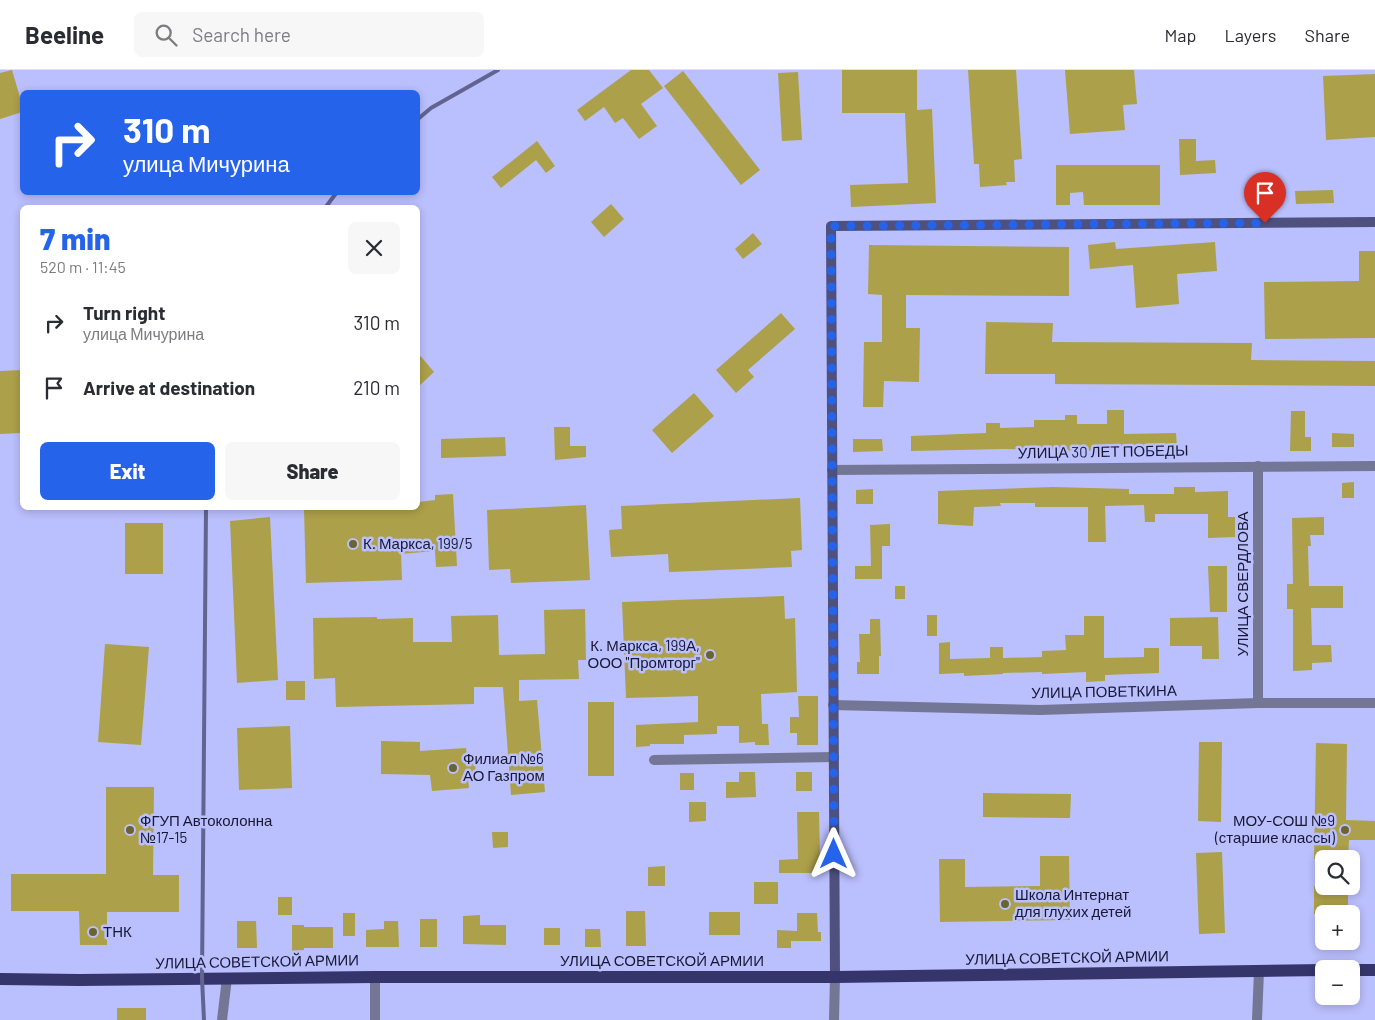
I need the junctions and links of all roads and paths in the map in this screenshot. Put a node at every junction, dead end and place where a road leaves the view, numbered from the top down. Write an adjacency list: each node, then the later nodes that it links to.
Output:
1 (1375, 222): 4 (street)
2 (1258, 466): 3 (street, УЛИЦА 30 ЛЕТ ПОБЕДЫ); 4 (street, УЛИЦА 30 ЛЕТ ПОБЕДЫ); 5 (street, УЛИЦА СВЕРДЛОВА)
3 (1375, 466)
4 (832, 470): 7 (street)
5 (1258, 703): 6 (street, УЛИЦА ПОВЕТКИНА); 7 (street, УЛИЦА ПОВЕТКИНА)
6 (1375, 703)
7 (833, 705): 8 (street)
8 (834, 757): 9 (street); 16 (street)
9 (654, 760)
10 (1315, 970): 13 (main road, УЛИЦА СОВЕТСКОЙ АРМИИ)
11 (1360, 970): 12 (main road)
12 (1375, 970)
13 (1259, 971): 16 (main road, УЛИЦА СОВЕТСКОЙ АРМИИ); 21 (street)
14 (375, 977): 15 (main road, УЛИЦА СОВЕТСКОЙ АРМИИ); 16 (main road, УЛИЦА СОВЕТСКОЙ АРМИИ); 19 (street)
15 (227, 978): 17 (main road, УЛИЦА СОВЕТСКОЙ АРМИИ); 18 (street)
16 (835, 978): 20 (street)
17 (0, 979)
18 (222, 1020)
19 (376, 1020)
20 (834, 1020)
21 (1256, 1020)

